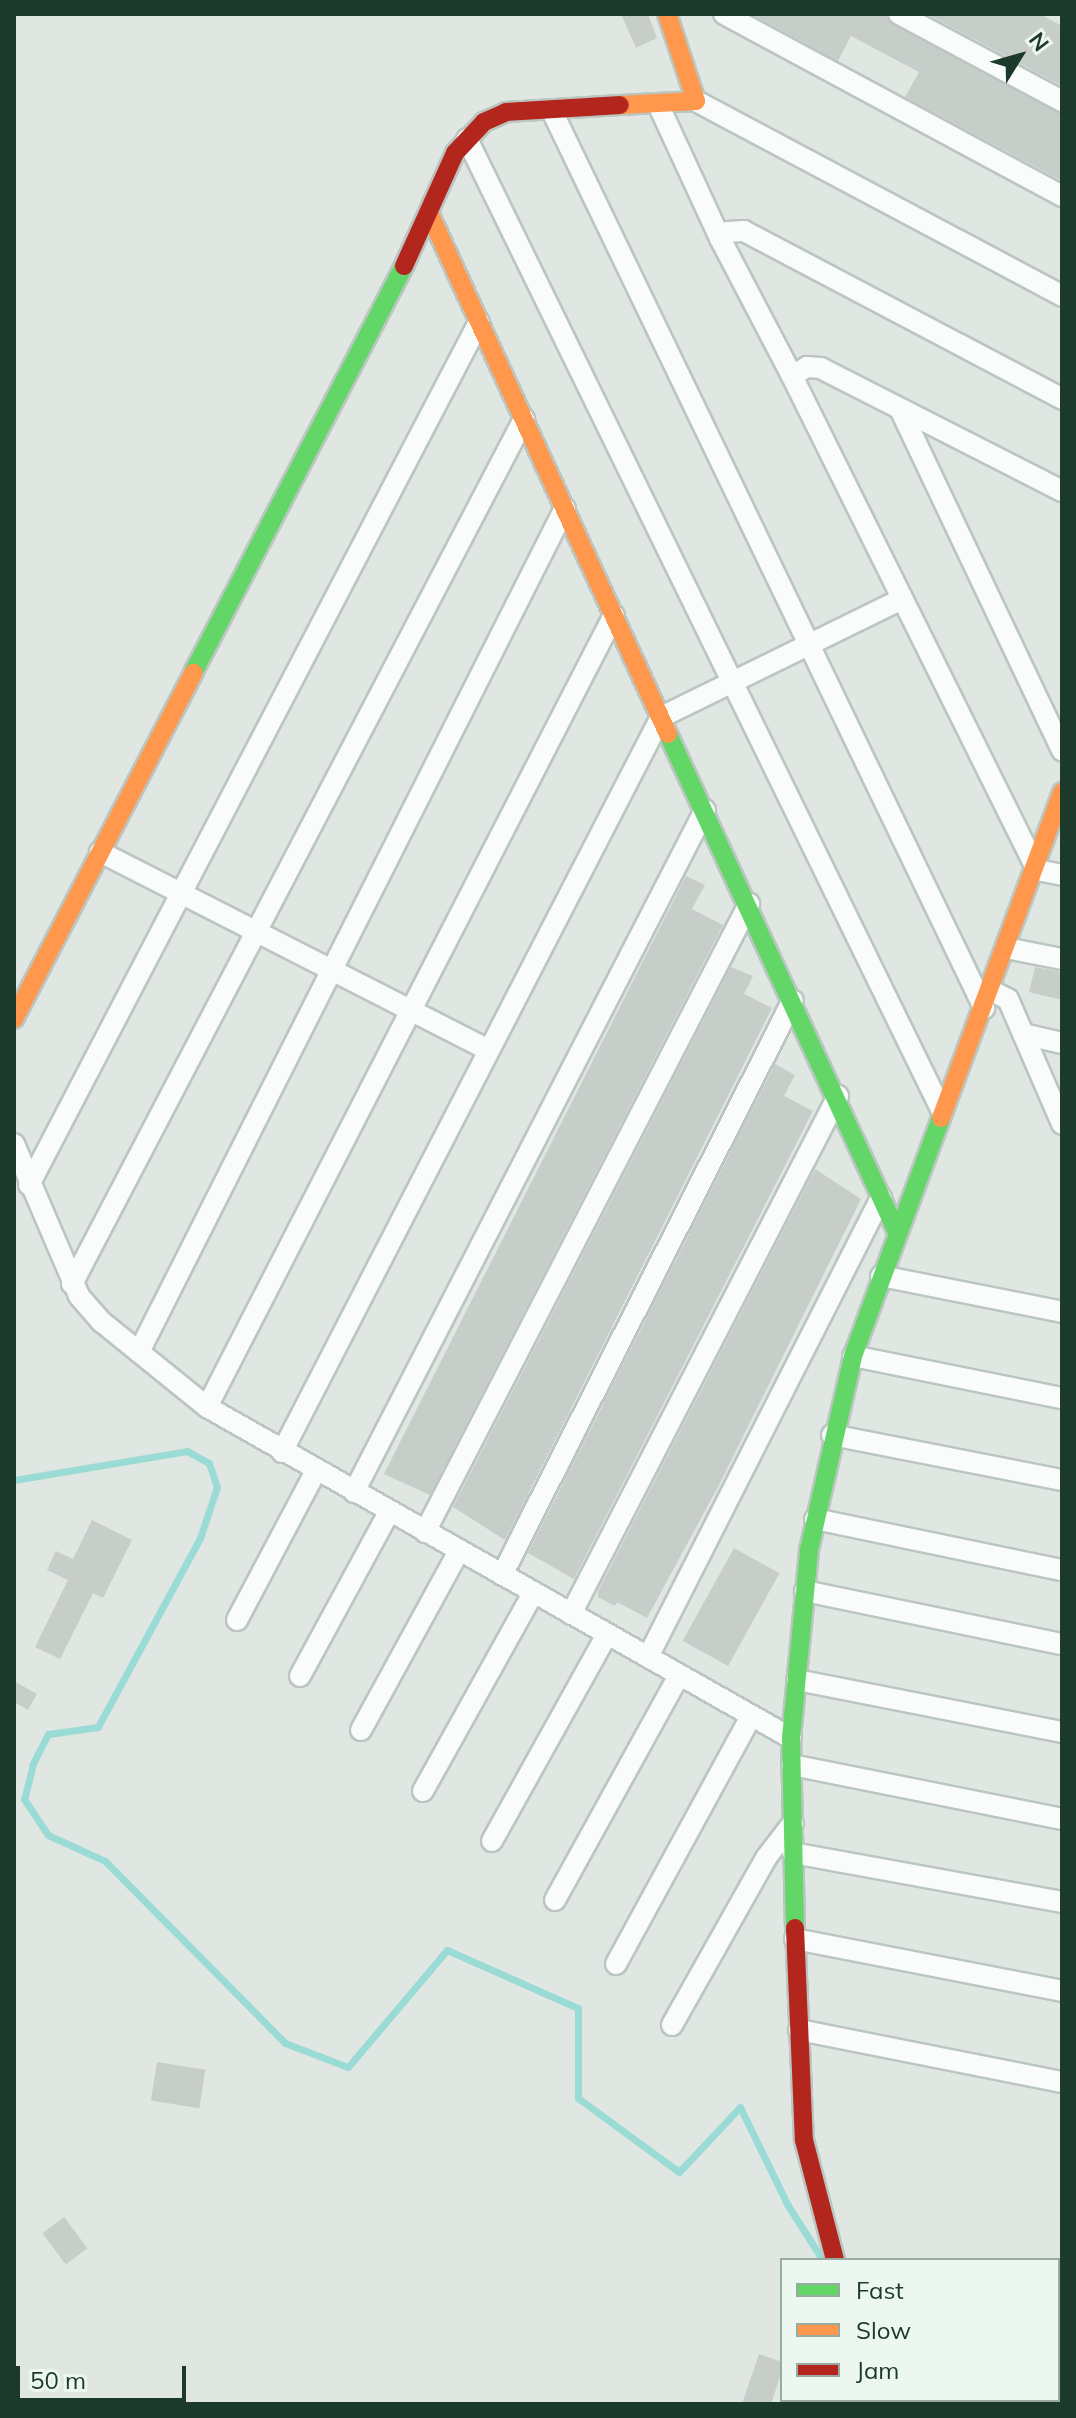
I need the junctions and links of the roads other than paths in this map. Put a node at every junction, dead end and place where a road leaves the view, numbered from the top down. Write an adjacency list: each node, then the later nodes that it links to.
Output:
1 (667, 14): 4 (street)
2 (724, 14): 9 (street)
3 (899, 14): 5 (street)
4 (696, 101): 6 (street); 12 (street)
5 (1062, 101)
6 (658, 104): 7 (street); 11 (street)
7 (552, 111): 8 (street); 22 (street)
8 (467, 139): 10 (street); 23 (street)
9 (1062, 196)
10 (430, 215): 13 (street); 28 (street)
11 (720, 238): 14 (street); 15 (street)
12 (1062, 296)
13 (479, 322): 17 (street); 31 (street)
14 (792, 376): 16 (street); 20 (street)
15 (1062, 399)
16 (900, 409): 18 (street); 25 (street)
17 (524, 419): 19 (street); 33 (street)
18 (1062, 491)
19 (565, 508): 21 (street); 36 (street)
20 (902, 599): 22 (street); 29 (street)
21 (614, 615): 24 (street); 39 (street)
22 (810, 644): 23 (street); 37 (street)
23 (733, 682): 24 (street); 45 (street)
24 (661, 717): 27 (street); 43 (street)
25 (1062, 750)
26 (1062, 792): 29 (street)
27 (705, 810): 32 (street); 62 (street)
28 (100, 852): 31 (street); 40 (street)
29 (1037, 870): 30 (street); 34 (street)
30 (1062, 875)
31 (181, 893): 33 (street); 48 (street)
32 (749, 904): 38 (street); 65 (street)
33 (256, 932): 36 (street); 52 (street)
34 (1006, 948): 35 (street); 37 (street)
35 (1062, 959)
36 (332, 970): 39 (street); 54 (street)
37 (987, 999): 41 (street); 45 (street)
38 (793, 1000): 44 (street); 68 (street)
39 (411, 1010): 43 (street); 57 (street)
40 (14, 1019)
41 (1023, 1034): 42 (street); 46 (street)
42 (1062, 1043)
43 (488, 1050): 59 (street)
44 (838, 1096): 49 (street); 71 (street)
45 (941, 1109): 50 (street)
46 (1062, 1124)
47 (14, 1144): 48 (street)
48 (29, 1185): 52 (street)
49 (881, 1198): 50 (street); 75 (street)
50 (897, 1232): 51 (street)
51 (881, 1276): 53 (street); 55 (street)
52 (72, 1284): 54 (street)
53 (1062, 1312)
54 (139, 1352): 57 (street)
55 (853, 1356): 56 (street); 58 (street)
56 (1062, 1398)
57 (207, 1407): 59 (street)
58 (832, 1435): 61 (street); 64 (street)
59 (282, 1452): 60 (street)
60 (316, 1471): 62 (street); 72 (street)
61 (1062, 1480)
62 (354, 1492): 63 (street)
63 (389, 1512): 65 (street); 77 (street)
64 (815, 1519): 67 (street); 69 (street)
65 (425, 1532): 66 (street)
66 (459, 1551): 68 (street); 80 (street)
67 (1062, 1570)
68 (502, 1575): 70 (street)
69 (805, 1591): 74 (street); 78 (street)
70 (533, 1593): 71 (street); 84 (street)
71 (571, 1614): 73 (street)
72 (237, 1620)
73 (607, 1634): 75 (street); 87 (street)
74 (1062, 1644)
75 (648, 1657): 76 (street)
76 (679, 1675): 79 (street); 89 (street)
77 (300, 1676)
78 (797, 1680): 81 (street); 82 (street)
79 (751, 1716): 82 (street); 92 (street)
80 (361, 1730)
81 (1062, 1732)
82 (791, 1738): 83 (street)
83 (792, 1765): 85 (street); 86 (street)
84 (423, 1791)
85 (1062, 1819)
86 (793, 1823): 88 (street); 94 (street)
87 (492, 1841)
88 (793, 1853): 90 (street); 91 (street)
89 (555, 1900)
90 (1062, 1902)
91 (795, 1939): 93 (street); 95 (street)
92 (616, 1964)
93 (1062, 1991)
94 (672, 2025)
95 (799, 2030): 96 (street); 97 (street)
96 (1062, 2082)
97 (834, 2258)

